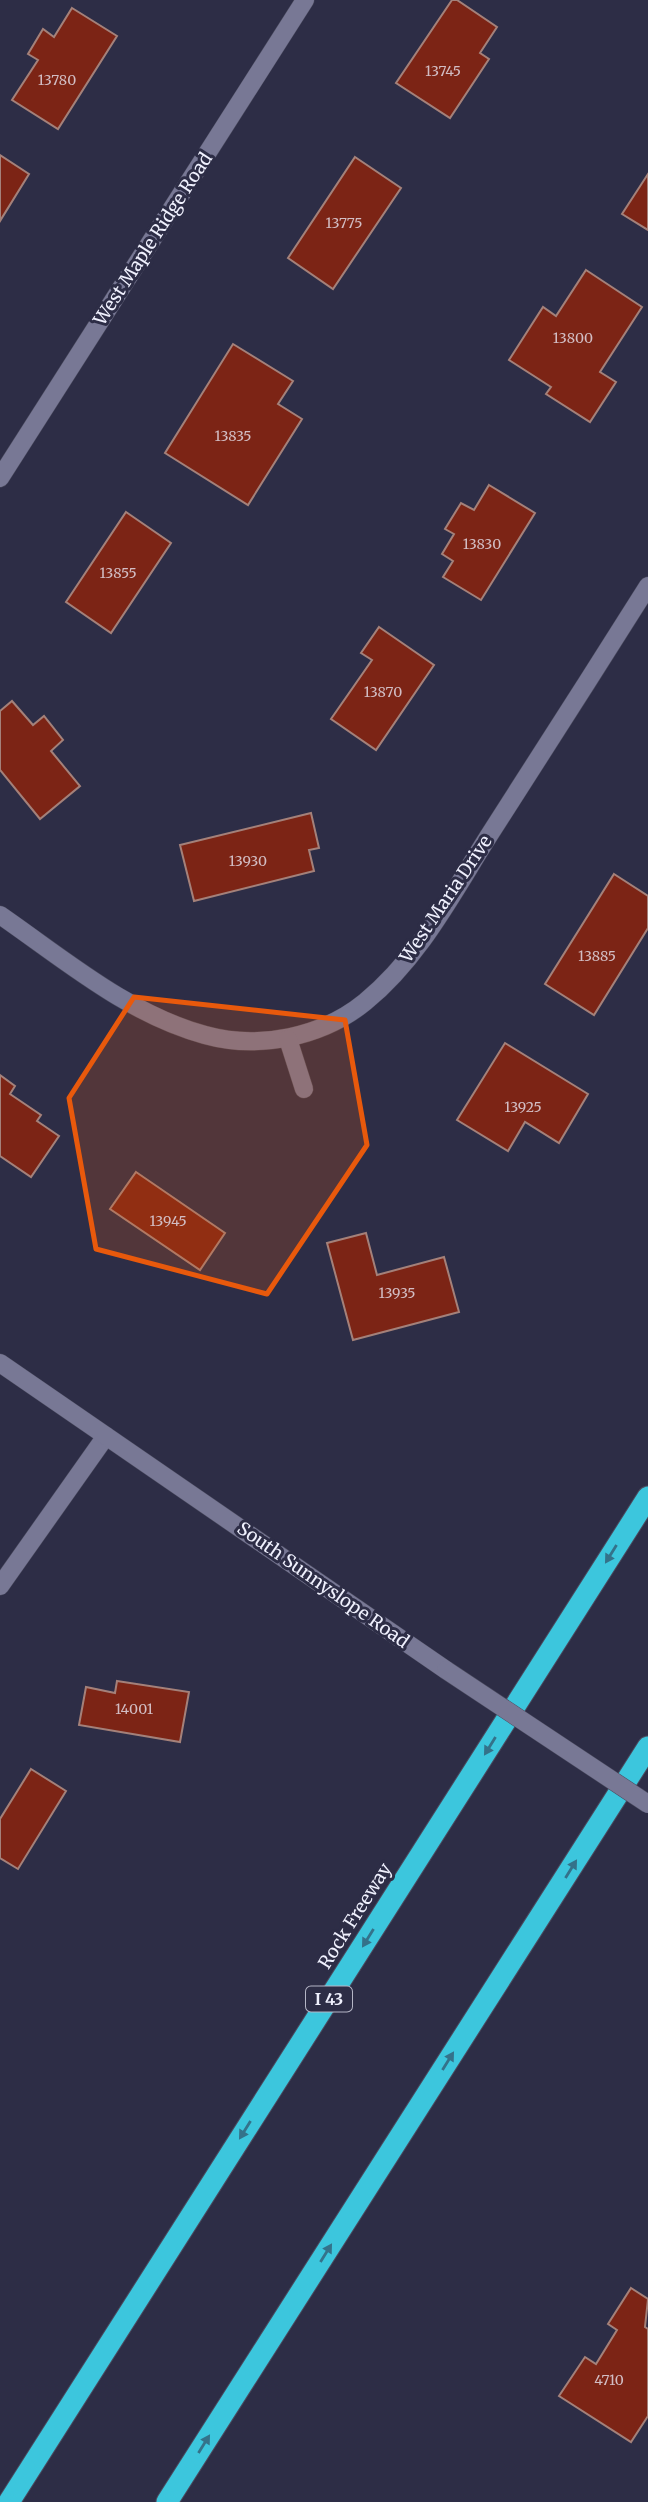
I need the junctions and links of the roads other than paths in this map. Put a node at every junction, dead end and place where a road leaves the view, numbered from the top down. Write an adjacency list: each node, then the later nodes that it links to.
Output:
1 (305, 0): 2 (street, West Maple Ridge Road)
2 (0, 478)
3 (648, 586): 5 (street, West Maria Drive)
4 (0, 915): 5 (street, West Maria Drive)
5 (288, 1039): 6 (street)
6 (304, 1089)
7 (0, 1363): 8 (street, South Sunnyslope Road)
8 (106, 1436): 10 (street); 12 (street, South Sunnyslope Road, bridge)
9 (648, 1497): 13 (highway, Rock Freeway / I 43, one-way to 13)
10 (0, 1586)
11 (648, 1747): 14 (highway, one-way to 11)
12 (648, 1804)
13 (9, 2502)
14 (167, 2502)

